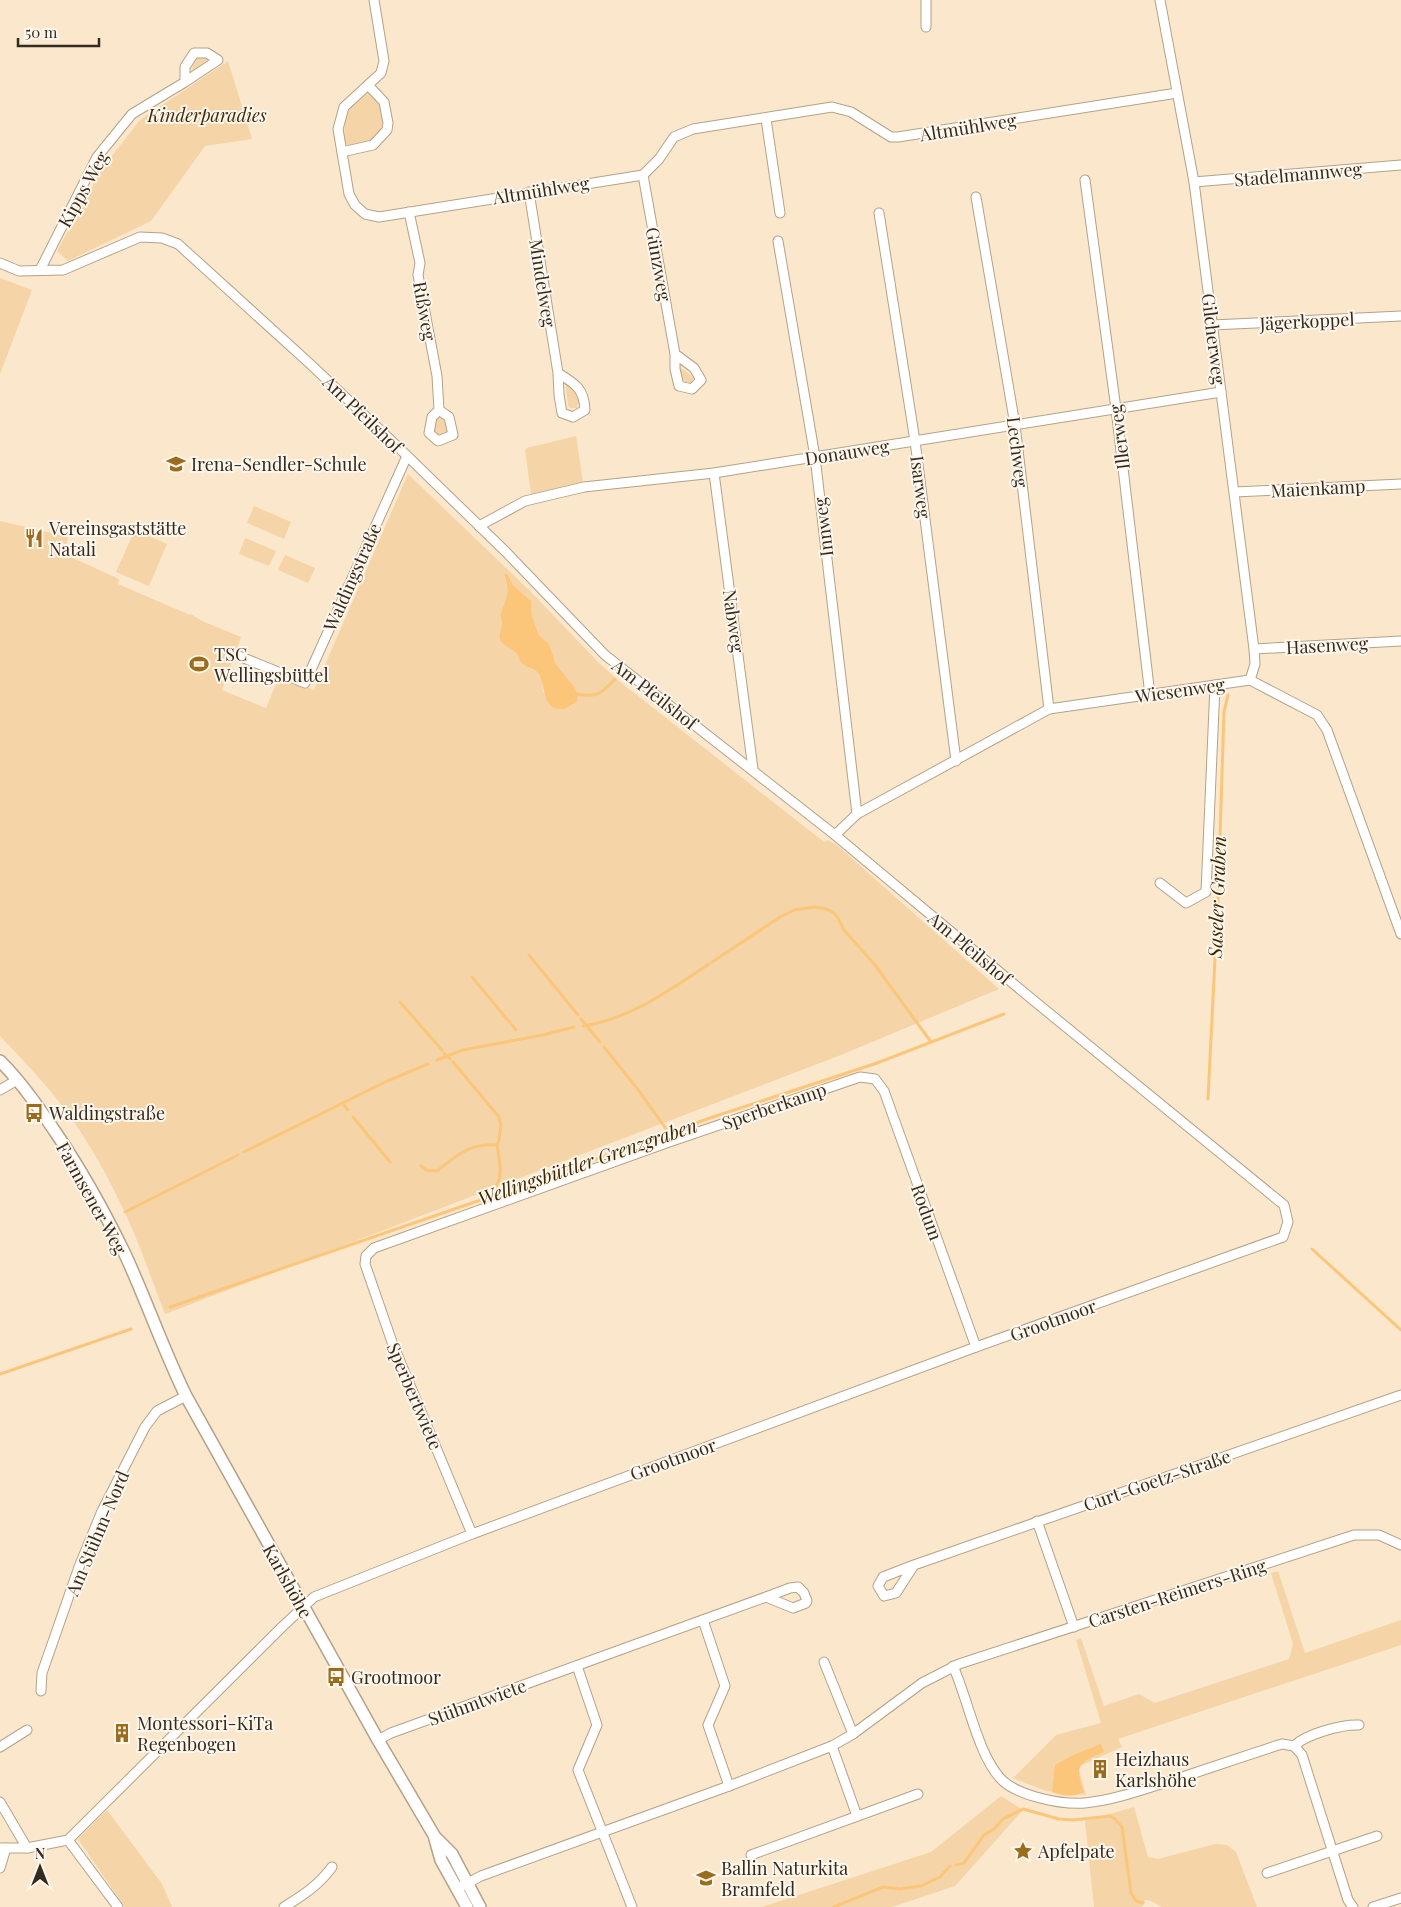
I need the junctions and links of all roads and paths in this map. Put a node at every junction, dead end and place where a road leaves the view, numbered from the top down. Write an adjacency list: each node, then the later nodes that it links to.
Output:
1 (374, 0): 6 (street, Altmühlweg)
2 (926, 0): 4 (street)
3 (1160, 0): 7 (street, Gilcherweg)
4 (926, 27)
5 (185, 82): 21 (street, Kipps Weg)
6 (368, 85): 9 (street, Altmühlweg); 9 (street)
7 (1177, 93): 8 (street, Altmühlweg); 13 (street, Gilcherweg)
8 (766, 119): 11 (street, Altmühlweg); 17 (street)
9 (342, 152): 16 (street, Altmühlweg)
10 (1401, 165): 13 (street, Stadelmannweg)
11 (643, 175): 14 (street, Altmühlweg); 24 (street, Günzweg)
12 (1085, 180): 27 (street, Illerweg)
13 (1194, 182): 23 (street, Gilcherweg)
14 (529, 192): 16 (street, Altmühlweg); 25 (street, Mindelweg)
15 (976, 197): 29 (street, Lechweg)
16 (409, 212): 28 (street, Rißweg)
17 (780, 213)
18 (879, 213): 30 (street, Isarweg)
19 (778, 240): 32 (street, Innweg)
20 (0, 263): 21 (street, Am Pfeilshof)
21 (40, 270): 31 (street, Am Pfeilshof)
22 (1401, 316): 23 (street, Jägerkoppel)
23 (1212, 325): 26 (street, Gilcherweg)
24 (675, 354)
25 (558, 373): 25 (street, Mindelweg)
26 (1221, 392): 27 (street, Donauweg); 35 (street, Gilcherweg)
27 (1116, 409): 29 (street, Donauweg); 42 (street, Illerweg)
28 (439, 410)
29 (1015, 425): 30 (street, Donauweg); 43 (street, Lechweg)
30 (915, 441): 32 (street, Donauweg); 44 (street, Isarweg)
31 (407, 456): 36 (street, Am Pfeilshof); 39 (street, Waldingstraße)
32 (815, 458): 33 (street, Donauweg); 46 (street, Innweg)
33 (714, 473): 36 (street, Donauweg); 45 (street, Nabweg)
34 (1401, 484): 35 (street, Maienkamp)
35 (1235, 492): 38 (street, Gilcherweg)
36 (479, 526): 45 (street, Am Pfeilshof)
37 (1401, 640): 38 (street, Hasenweg)
38 (1254, 649): 40 (street, Gilcherweg)
39 (234, 654)
40 (1250, 680): 41 (street, Wiesenweg); 49 (street, Wiesenweg)
41 (1215, 685): 42 (street, Wiesenweg); 48 (street)
42 (1150, 695): 43 (street, Wiesenweg)
43 (1049, 709): 44 (street, Wiesenweg)
44 (956, 761): 46 (street, Wiesenweg)
45 (753, 769): 47 (street, Am Pfeilshof)
46 (857, 814): 47 (street, Wiesenweg)
47 (835, 834): 54 (street, Am Pfeilshof)
48 (1160, 883)
49 (1401, 934)
50 (0, 1062): 52 (main road, Farmsener Weg)
51 (874, 1079): 55 (street, Sperberkamp); 57 (street, Rodum)
52 (17, 1080): 53 (street); 56 (main road, Farmsener Weg)
53 (0, 1090)
54 (1283, 1237): 57 (street, Grootmoor)
55 (366, 1256): 61 (street, Sperbertwiete)
56 (151, 1319): 59 (main road, Karlshöhe)
57 (976, 1348): 61 (street, Grootmoor)
58 (1401, 1395): 60 (street, Curt-Goetz-Straße)
59 (186, 1396): 65 (main road, Karlshöhe); 71 (street, Am Stühm-Nord)
60 (1038, 1521): 63 (street, Curt-Goetz-Straße); 67 (street)
61 (472, 1534): 65 (street, Grootmoor)
62 (1401, 1545): 67 (street, Carsten-Reimers-Ring)
63 (914, 1566)
64 (766, 1597): 66 (street, Stühmtwiete)
65 (303, 1607): 75 (main road, Karlshöhe); 85 (street, Grootmoor)
66 (703, 1620): 69 (street, Stühmtwiete); 79 (street)
67 (1074, 1626): 70 (street, Carsten-Reimers-Ring)
68 (824, 1662): 74 (street)
69 (577, 1666): 75 (street, Stühmtwiete); 83 (street)
70 (953, 1666): 74 (street, Carsten-Reimers-Ring); 77 (street)
71 (41, 1691)
72 (1359, 1725): 77 (street)
73 (27, 1730): 78 (street)
74 (853, 1734): 76 (street, Carsten-Reimers-Ring)
75 (378, 1740): 93 (main road, Karlshöhe)
76 (832, 1746): 79 (street, Carsten-Reimers-Ring); 82 (street)
77 (1294, 1746): 88 (street)
78 (0, 1747)
79 (729, 1786): 83 (street, Carsten-Reimers-Ring)
80 (918, 1794): 82 (street)
81 (0, 1802): 87 (street)
82 (857, 1816): 89 (street)
83 (602, 1832): 93 (street, Carsten-Reimers-Ring); 99 (street)
84 (1377, 1836): 88 (street)
85 (68, 1840): 87 (street); 95 (street)
86 (3, 1848): 87 (street); 90 (street)
87 (27, 1848)
88 (1332, 1850): 92 (street); 100 (street)
89 (751, 1855)
90 (0, 1868)
91 (332, 1868): 96 (street)
92 (1267, 1873)
93 (462, 1886): 97 (main road, Karlshöhe); 98 (main road, Karlshöhe)
94 (1401, 1898): 101 (street)
95 (118, 1907)
96 (284, 1907)
97 (467, 1907)
98 (480, 1907)
99 (632, 1907)
100 (1353, 1907)
101 (1373, 1907)

